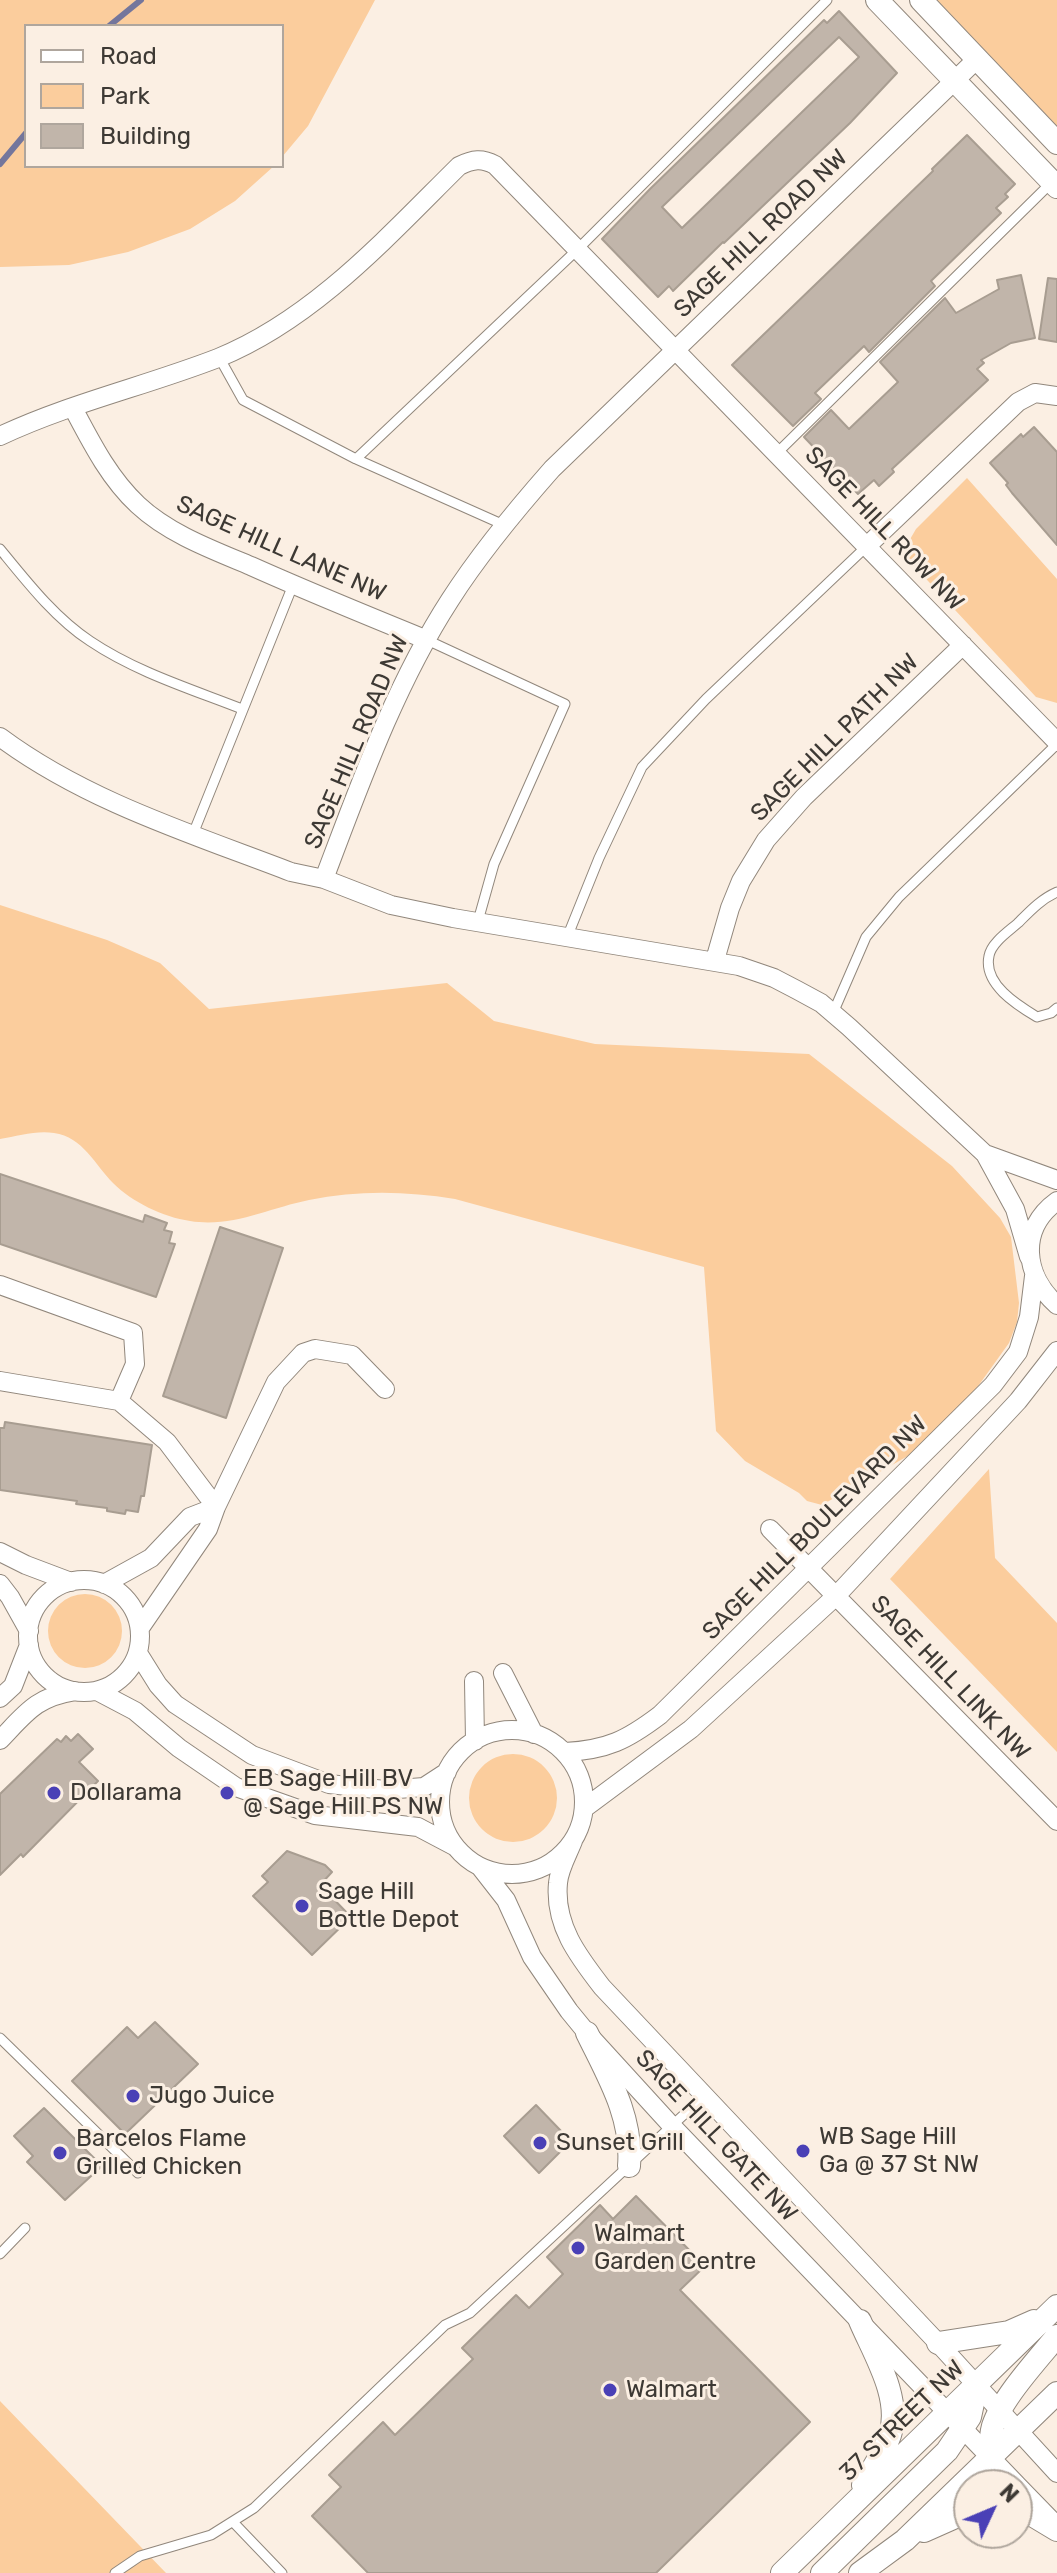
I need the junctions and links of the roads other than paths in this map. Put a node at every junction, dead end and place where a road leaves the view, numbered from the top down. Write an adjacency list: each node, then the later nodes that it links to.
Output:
1 (827, 0): 8 (lane)
2 (877, 0): 5 (street)
3 (921, 0): 4 (street)
4 (977, 59): 5 (street, SAGE HILL ROAD NW); 6 (street)
5 (954, 80): 7 (street); 9 (street, SAGE HILL ROAD NW)
6 (1057, 143)
7 (1055, 185): 14 (lane)
8 (578, 249): 9 (street, SAGE HILL ROW NW); 10 (street, SAGE HILL ROW NW); 15 (lane)
9 (676, 349): 14 (street, SAGE HILL ROW NW); 16 (street, SAGE HILL ROAD NW)
10 (219, 357): 12 (street); 15 (lane)
11 (1057, 396): 17 (street)
12 (73, 408): 13 (street); 19 (street, SAGE HILL LANE NW)
13 (0, 436)
14 (777, 453): 17 (street, SAGE HILL ROW NW)
15 (356, 459): 16 (lane)
16 (504, 525): 20 (street, SAGE HILL ROAD NW)
17 (867, 546): 21 (street, SAGE HILL ROW NW); 29 (lane)
18 (0, 549): 22 (lane)
19 (293, 585): 20 (street, SAGE HILL LANE NW); 22 (lane)
20 (427, 640): 26 (street, SAGE HILL ROAD NW); 28 (lane)
21 (963, 645): 24 (street, SAGE HILL ROW NW); 30 (street, SAGE HILL PATH NW)
22 (242, 709): 25 (lane)
23 (0, 737): 25 (street)
24 (1057, 743): 32 (lane)
25 (193, 834): 26 (street)
26 (324, 879): 28 (street, SAGE HILL ROAD NW)
27 (1057, 892): 31 (lane)
28 (478, 921): 29 (street, SAGE HILL ROAD NW)
29 (568, 935): 30 (street, SAGE HILL ROAD NW)
30 (715, 960): 32 (street, SAGE HILL ROAD NW)
31 (1057, 1008)
32 (833, 1013): 33 (street, SAGE HILL ROAD NW)
33 (985, 1154): 34 (street, SAGE HILL ROAD NW); 36 (street, SAGE HILL ROAD NW)
34 (1057, 1180)
35 (1057, 1201): 36 (street)
36 (1029, 1257): 37 (street, SAGE HILL ROAD NW)
37 (1034, 1276): 39 (street); 47 (street, SAGE HILL BOULEVARD NW)
38 (0, 1285): 43 (street)
39 (1057, 1305)
40 (1057, 1351): 51 (street)
41 (0, 1381): 43 (street)
42 (385, 1389): 44 (street)
43 (119, 1401): 44 (street)
44 (216, 1507): 50 (street); 52 (street)
45 (770, 1529): 47 (street, SAGE HILL LINK NW)
46 (0, 1552): 48 (street)
47 (809, 1568): 51 (street, SAGE HILL LINK NW); 63 (street, SAGE HILL BOULEVARD NW)
48 (71, 1582): 50 (street); 53 (street)
49 (0, 1584): 53 (street)
50 (104, 1584): 52 (street)
51 (836, 1596): 65 (street); 66 (street, SAGE HILL LINK NW)
52 (140, 1628): 54 (street)
53 (29, 1638): 57 (street); 59 (street)
54 (138, 1653): 58 (street); 64 (street)
55 (503, 1673): 60 (street)
56 (474, 1681): 62 (street)
57 (75, 1691): 58 (street); 61 (street)
58 (97, 1691): 68 (street)
59 (0, 1698)
60 (534, 1734): 62 (street); 63 (street)
61 (0, 1740)
62 (475, 1741): 64 (street)
63 (565, 1752): 65 (street)
64 (447, 1772): 68 (street)
65 (586, 1807): 67 (street)
66 (1057, 1821)
67 (573, 1841): 69 (street); 72 (street, SAGE HILL GATE NW)
68 (455, 1847): 69 (street)
69 (481, 1868): 70 (street, SAGE HILL GATE NW)
70 (587, 2033): 73 (street, SAGE HILL GATE NW); 74 (street)
71 (0, 2038): 75 (lane)
72 (704, 2096): 73 (lane); 81 (street, SAGE HILL GATE NW)
73 (671, 2125): 74 (lane); 79 (street, SAGE HILL GATE NW)
74 (629, 2166): 94 (lane)
75 (138, 2173)
76 (25, 2228): 77 (lane)
77 (0, 2254)
78 (1053, 2310): 81 (street); 82 (street, 37 STREET NW)
79 (860, 2321): 85 (street, SAGE HILL GATE NW); 91 (street)
80 (1057, 2336): 84 (street)
81 (938, 2343): 82 (street, SAGE HILL GATE NW)
82 (977, 2385): 84 (street, SAGE HILL GATE NW); 85 (street, 37 STREET NW)
83 (1057, 2393): 86 (street)
84 (1001, 2411): 86 (street, SAGE HILL GATE NW); 87 (street)
85 (956, 2421): 87 (street, SAGE HILL GATE NW); 91 (street, 37 STREET NW); 100 (street)
86 (1019, 2430): 87 (street); 89 (street, SAGE HILL GATE NW)
87 (990, 2458): 88 (street, SAGE HILL GATE NW); 96 (street)
88 (1001, 2469)
89 (1057, 2473)
90 (1033, 2502): 95 (street, SAGE HILL GATE NW)
91 (850, 2507): 99 (street, 37 STREET NW)
92 (1033, 2515): 95 (street)
93 (953, 2518): 96 (street)
94 (234, 2523): 97 (lane); 98 (lane)
95 (1057, 2528)
96 (905, 2540): 101 (street)
97 (116, 2572)
98 (282, 2573)
99 (782, 2573)
100 (822, 2573)
101 (860, 2573)

